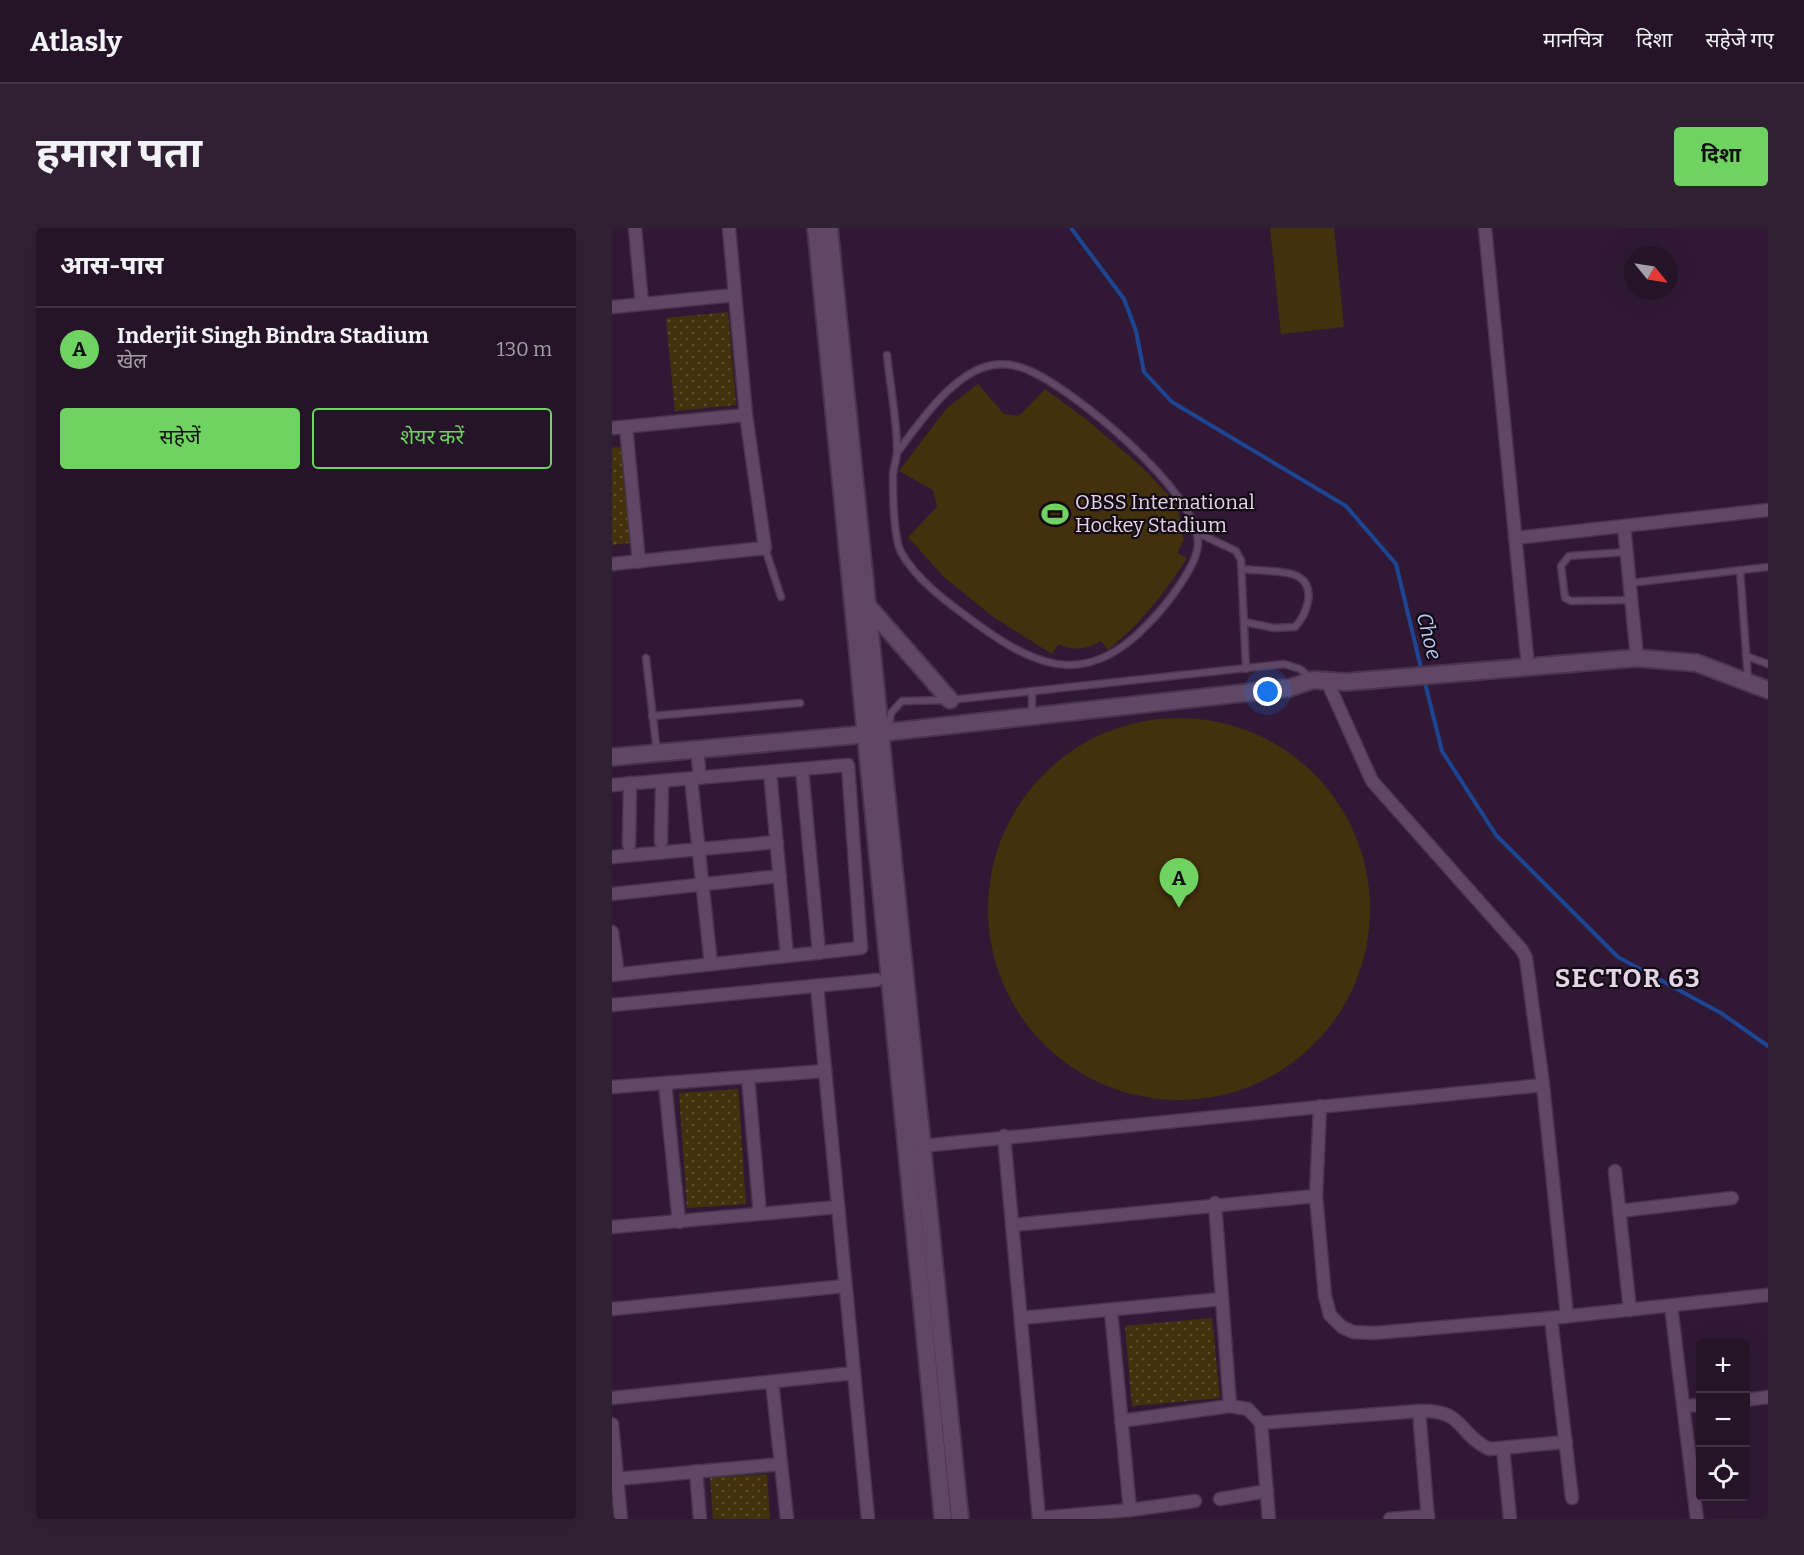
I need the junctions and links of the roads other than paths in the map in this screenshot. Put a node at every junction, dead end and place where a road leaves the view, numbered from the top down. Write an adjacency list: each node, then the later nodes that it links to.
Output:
1 (635, 228): 7 (street)
2 (729, 228): 6 (street)
3 (816, 228): 44 (main road)
4 (829, 228): 28 (main road)
5 (1485, 228): 17 (street)
6 (735, 295): 7 (street); 10 (street)
7 (642, 304): 8 (street)
8 (612, 307)
9 (887, 355): 13 (lane)
10 (746, 415): 11 (street); 18 (street)
11 (626, 426): 12 (street); 20 (street)
12 (612, 428)
13 (897, 453): 16 (lane); 16 (lane)
14 (1768, 510): 15 (street)
15 (1624, 526): 17 (street); 19 (street)
16 (1196, 532): 23 (lane)
17 (1515, 538): 34 (street)
18 (765, 548): 20 (street); 26 (lane)
19 (1627, 552): 25 (street); 27 (lane)
20 (639, 562): 21 (street)
21 (612, 564)
22 (1768, 567): 24 (lane)
23 (1243, 569): 29 (lane); 29 (lane)
24 (1740, 570): 25 (lane); 30 (lane)
25 (1630, 582): 27 (street)
26 (781, 597)
27 (1631, 600): 32 (street)
28 (866, 604): 40 (main road); 44 (main road)
29 (1245, 622): 35 (lane)
30 (1746, 656): 33 (lane); 37 (lane)
31 (646, 658): 42 (lane)
32 (1637, 658): 34 (main road); 37 (main road)
33 (1768, 664)
34 (1528, 667): 36 (main road)
35 (1246, 669): 36 (lane); 39 (lane)
36 (1320, 681): 43 (main road); 73 (street)
37 (1748, 682): 38 (main road)
38 (1768, 690)
39 (1032, 691): 40 (lane); 43 (lane)
40 (950, 700): 44 (lane)
41 (800, 703): 42 (lane)
42 (652, 716): 46 (lane)
43 (1032, 717): 44 (main road)
44 (878, 733): 45 (main road); 77 (main road); 125 (main road)
45 (697, 749): 46 (main road); 50 (street)
46 (657, 753): 47 (main road)
47 (612, 758)
48 (802, 769): 49 (street); 63 (street); 63 (street)
49 (770, 772): 50 (street); 55 (street)
50 (696, 778): 51 (street); 57 (street)
51 (662, 781): 52 (street); 54 (street)
52 (630, 783): 53 (street); 56 (street)
53 (612, 785)
54 (662, 842)
55 (777, 842): 57 (street); 59 (street)
56 (629, 844)
57 (699, 849): 58 (street); 60 (street)
58 (612, 857)
59 (780, 876): 60 (street); 64 (street)
60 (702, 884): 61 (street); 65 (street)
61 (612, 894)
62 (612, 932): 66 (street)
63 (819, 953): 64 (street)
64 (788, 956): 65 (street)
65 (711, 964): 66 (street)
66 (615, 974)
67 (876, 980): 68 (street)
68 (817, 986): 69 (street); 70 (street)
69 (612, 1005)
70 (825, 1071): 71 (street); 82 (street)
71 (748, 1077): 72 (street); 84 (street)
72 (665, 1083): 74 (street); 85 (street)
73 (1543, 1085): 75 (street); 95 (street)
74 (612, 1087)
75 (1320, 1106): 76 (street); 79 (street)
76 (1004, 1136): 77 (street); 86 (street)
77 (921, 1146): 126 (main road)
78 (1615, 1171): 83 (street)
79 (1316, 1196): 81 (street); 97 (street)
80 (1732, 1198): 83 (street)
81 (1215, 1203): 86 (street); 90 (street)
82 (838, 1207): 84 (street); 88 (street)
83 (1619, 1211): 93 (street)
84 (759, 1214): 85 (street)
85 (679, 1222): 87 (street)
86 (1012, 1225): 96 (street)
87 (612, 1227)
88 (846, 1286): 92 (street); 98 (street)
89 (1768, 1295): 91 (street)
90 (1222, 1299): 94 (street); 103 (street)
91 (1671, 1306): 93 (street); 105 (street)
92 (612, 1310)
93 (1630, 1310): 95 (street)
94 (1111, 1311): 96 (street); 107 (street)
95 (1567, 1316): 97 (street)
96 (1021, 1318): 127 (street)
97 (1551, 1318): 110 (street)
98 (854, 1373): 99 (street); 124 (street)
99 (772, 1382): 101 (street); 112 (street)
100 (1768, 1397): 102 (street)
101 (612, 1398)
102 (1750, 1399)
103 (1230, 1406): 107 (street); 108 (street)
104 (1696, 1406): 105 (street)
105 (1684, 1407): 131 (street)
106 (1419, 1411): 108 (street); 111 (street); 120 (street)
107 (1121, 1421): 119 (street)
108 (1261, 1423): 115 (street)
109 (612, 1424): 114 (street)
110 (1566, 1442): 111 (street); 116 (street)
111 (1503, 1448): 130 (street)
112 (781, 1464): 113 (street); 123 (street)
113 (696, 1471): 114 (street); 122 (street)
114 (617, 1479): 121 (street)
115 (1267, 1491): 117 (street); 128 (street)
116 (1572, 1498)
117 (1220, 1499)
118 (1195, 1501): 119 (street)
119 (1130, 1510): 127 (street)
120 (1428, 1517): 129 (street)
121 (621, 1519)
122 (700, 1519)
123 (787, 1519)
124 (867, 1519)
125 (943, 1519)
126 (960, 1519)
127 (1039, 1519)
128 (1269, 1519)
129 (1390, 1519)
130 (1510, 1519)
131 (1697, 1519)

